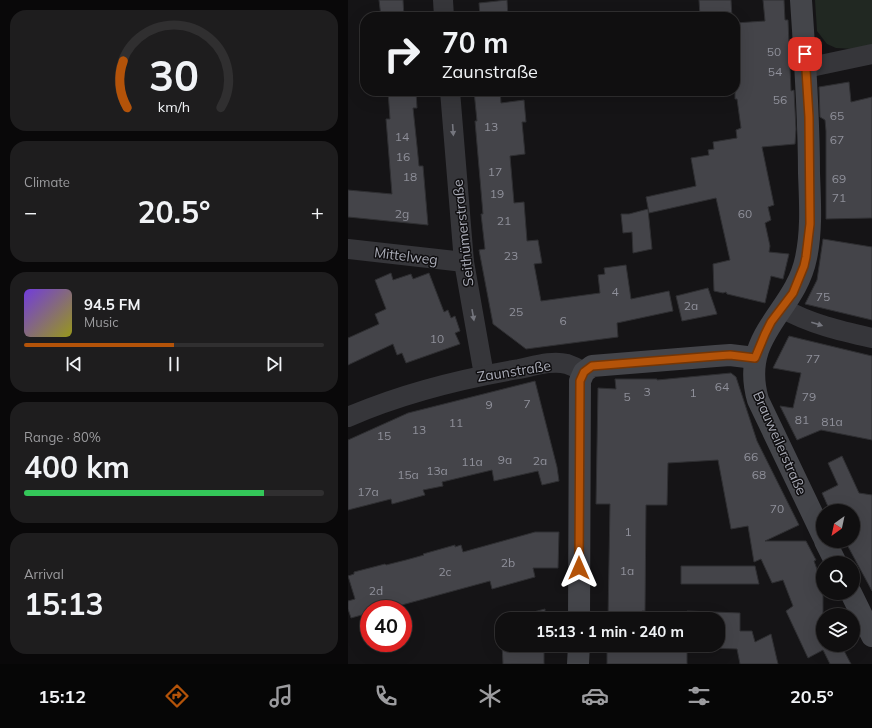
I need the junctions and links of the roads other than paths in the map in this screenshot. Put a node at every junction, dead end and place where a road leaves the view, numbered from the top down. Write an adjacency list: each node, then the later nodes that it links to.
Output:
1 (443, 0): 3 (street)
2 (801, 0): 5 (street, Brauweilerstraße)
3 (444, 12)
4 (872, 54): 5 (street)
5 (806, 68): 9 (street, Brauweilerstraße)
6 (450, 96): 8 (street, Seithümerstraße, one-way to 8)
7 (348, 249): 8 (street, Mittelweg)
8 (464, 262): 13 (street, Seithümerstraße, one-way to 13)
9 (782, 308): 10 (street, one-way to 10); 11 (street, Brauweilerstraße)
10 (872, 338)
11 (755, 358): 12 (street); 15 (street, Brauweilerstraße)
12 (584, 372): 13 (street, Zaunstraße); 17 (street)
13 (484, 375): 14 (street, Zaunstraße)
14 (348, 417)
15 (816, 521)
16 (854, 600): 18 (street)
17 (579, 612)
18 (872, 636)
19 (578, 652): 20 (street)
20 (578, 664)

